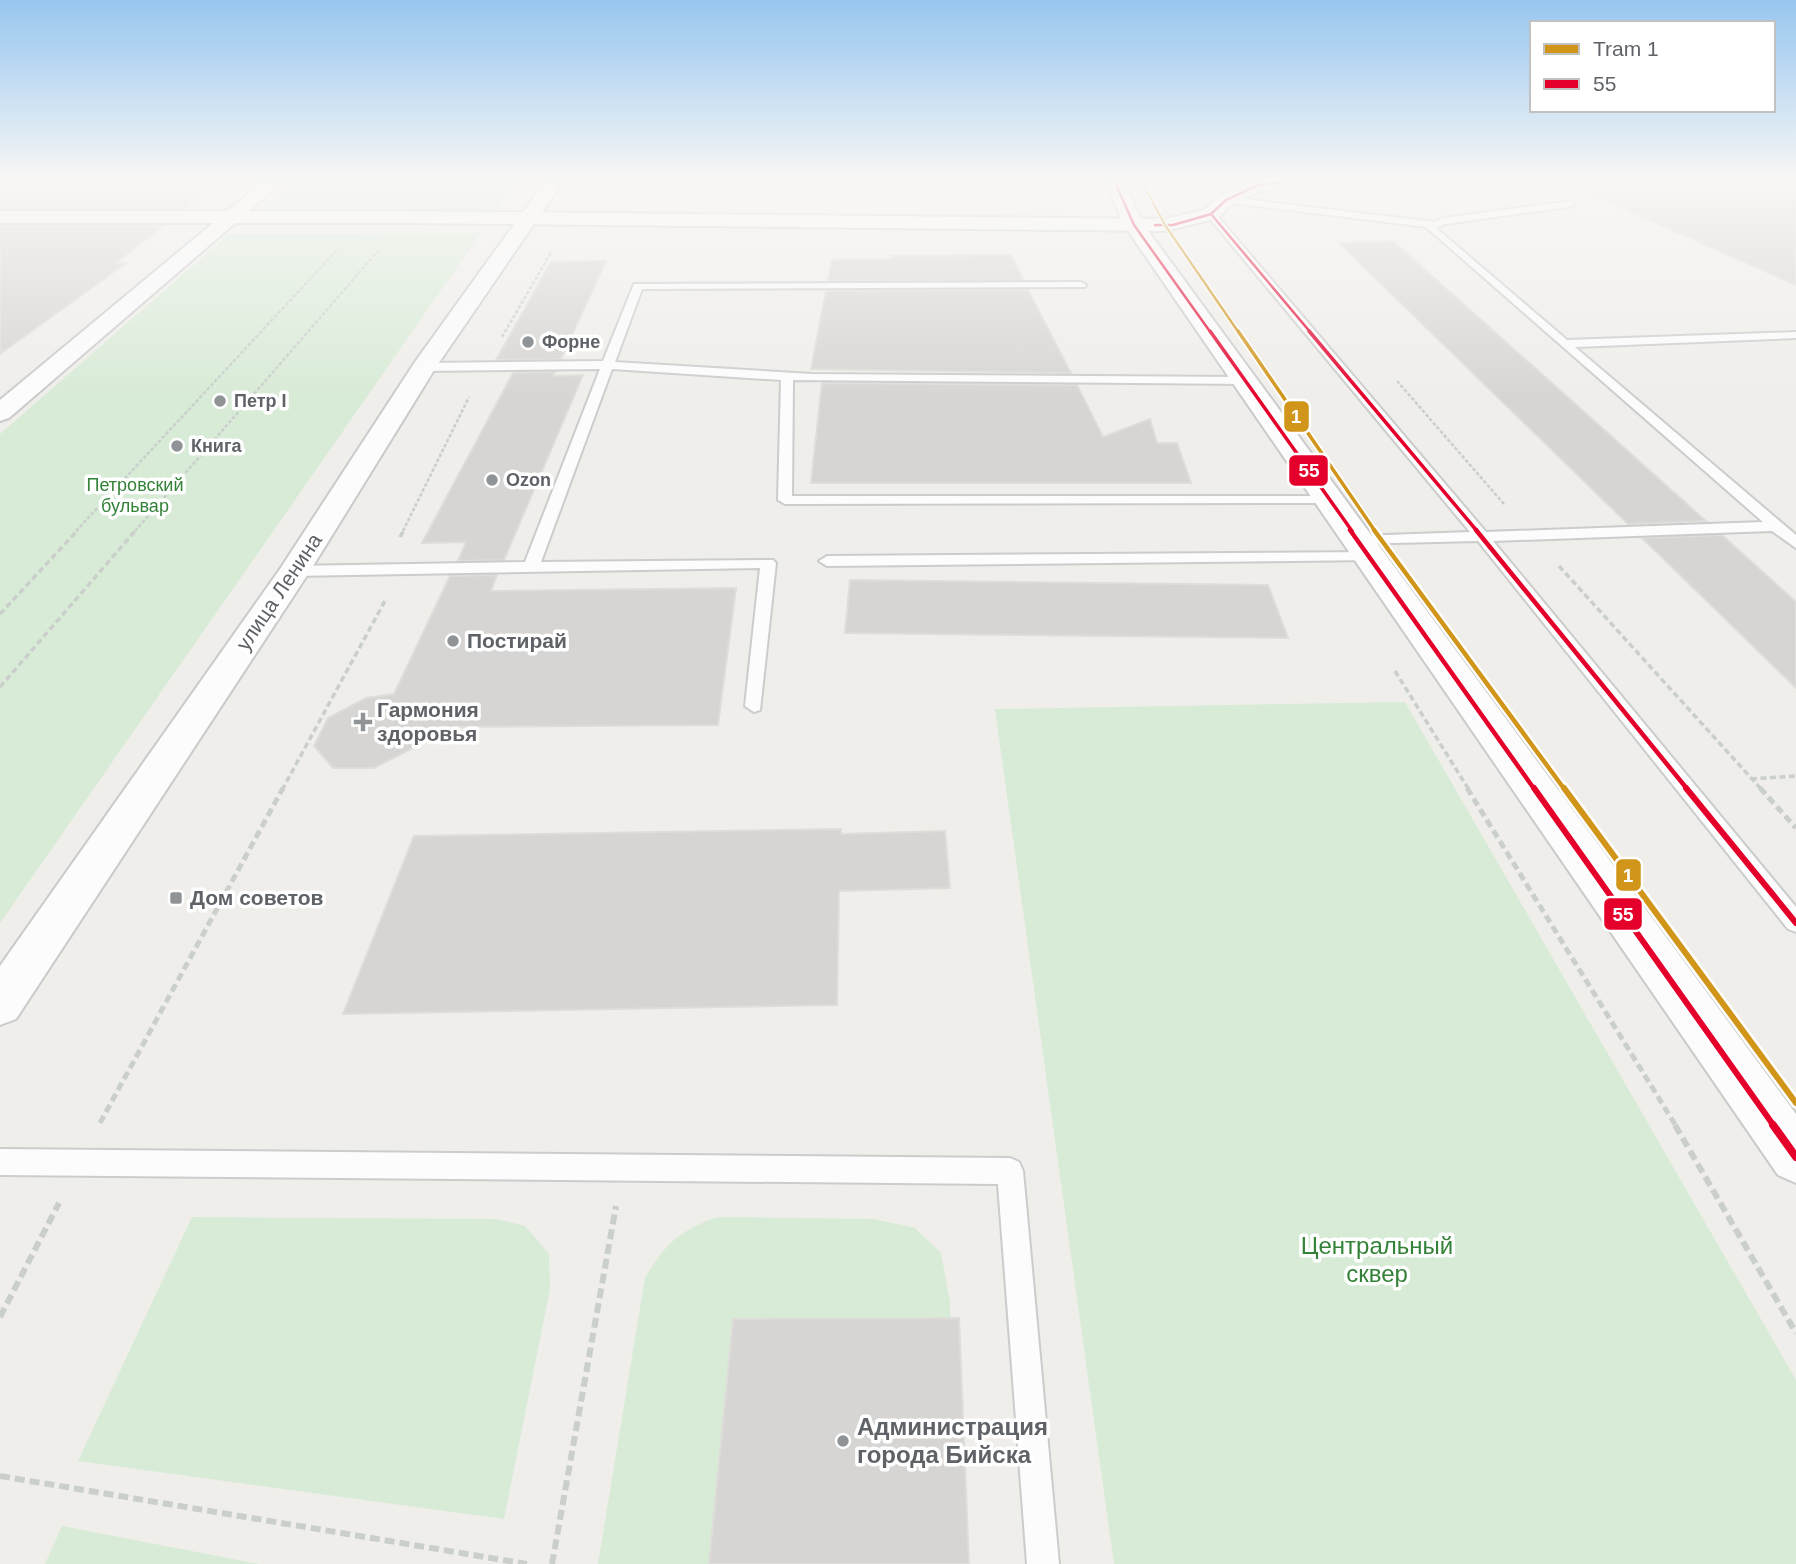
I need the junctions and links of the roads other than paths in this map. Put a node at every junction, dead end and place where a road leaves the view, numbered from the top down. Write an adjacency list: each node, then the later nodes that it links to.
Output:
1 (190, 253): 13 (main road)
2 (502, 253): 10 (main road, улица Ленина)
3 (1154, 253): 12 (main road)
4 (1244, 253): 16 (lane)
5 (1459, 253): 8 (lane)
6 (1081, 285): 9 (lane)
7 (1796, 335): 8 (lane)
8 (1564, 344): 15 (lane)
9 (607, 365): 10 (lane); 11 (lane); 20 (lane)
10 (425, 367): 21 (main road, улица Ленина)
11 (787, 376): 12 (lane); 14 (lane)
12 (1244, 381): 14 (main road)
13 (0, 413)
14 (1329, 500): 18 (main road)
15 (1776, 526): 16 (lane); 17 (lane)
16 (1482, 537): 18 (lane); 23 (lane)
17 (1796, 544)
18 (1364, 549): 19 (lane); 25 (main road)
19 (827, 561)
20 (531, 567): 21 (lane); 22 (lane)
21 (294, 571): 24 (main road, улица Ленина)
22 (754, 706)
23 (1796, 923)
24 (0, 1003)
25 (1796, 1157)
26 (0, 1162): 27 (lane)
27 (1043, 1564)

